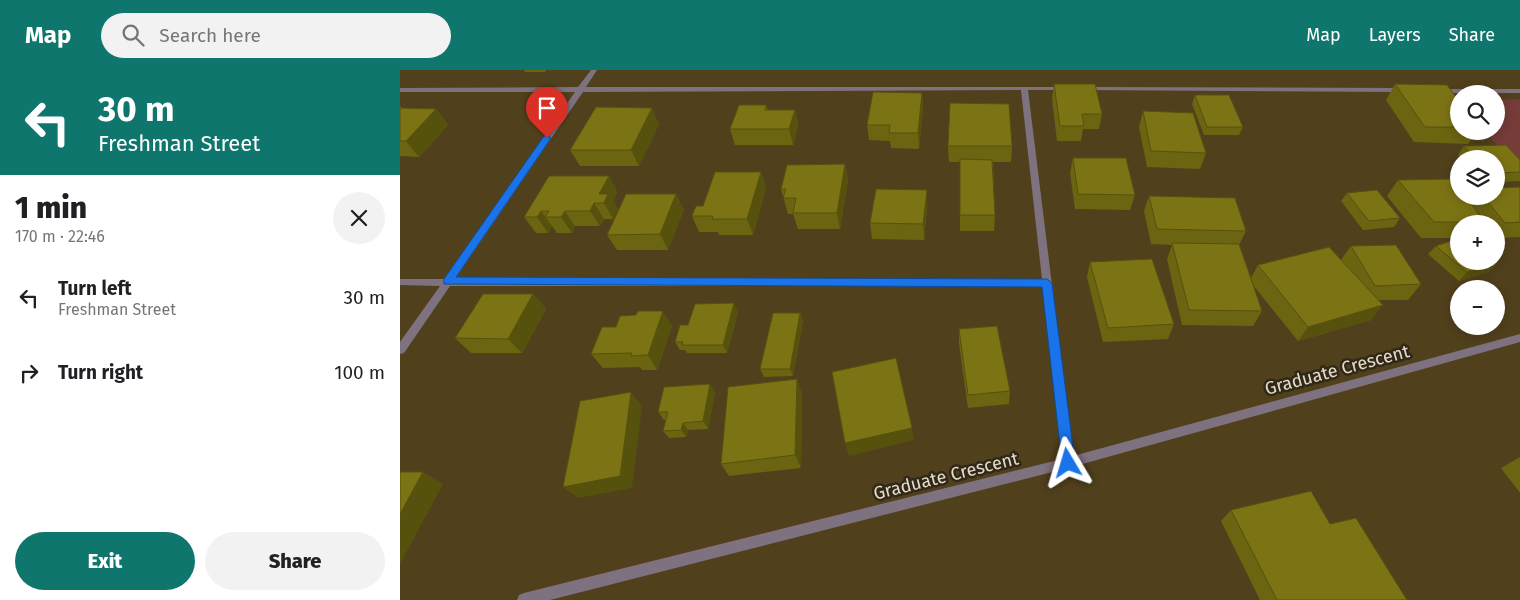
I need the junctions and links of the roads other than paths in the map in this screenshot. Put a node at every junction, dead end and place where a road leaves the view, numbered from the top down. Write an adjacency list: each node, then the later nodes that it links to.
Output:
1 (594, 70): 4 (street)
2 (1024, 88): 4 (street); 5 (street); 10 (street)
3 (400, 90): 4 (street)
4 (580, 90): 8 (street)
5 (1411, 90)
6 (1431, 91): 7 (street)
7 (1520, 91)
8 (448, 281): 9 (street); 10 (street); 12 (street)
9 (400, 282)
10 (1047, 283): 13 (street)
11 (1520, 338): 13 (street, Graduate Crescent)
12 (400, 350)
13 (1068, 463): 14 (street, Graduate Crescent)
14 (524, 600)

